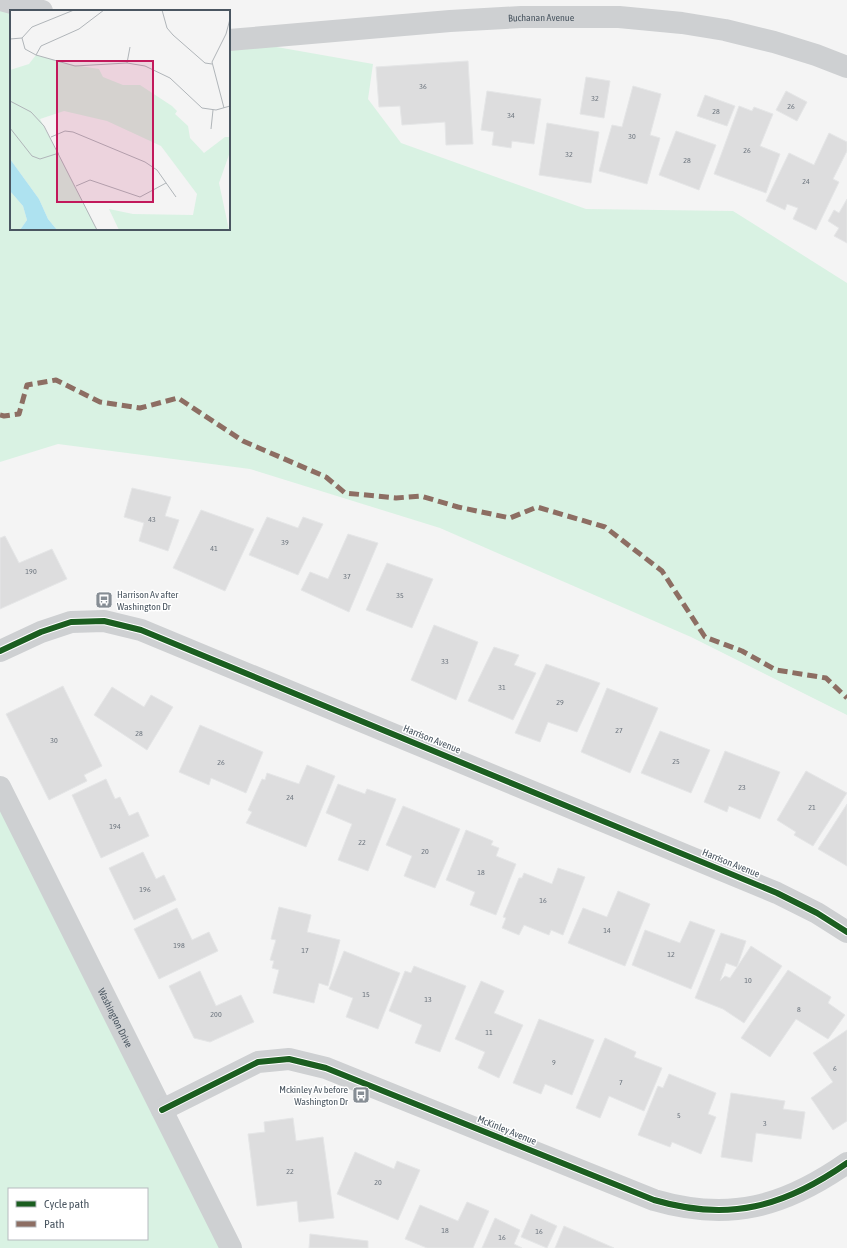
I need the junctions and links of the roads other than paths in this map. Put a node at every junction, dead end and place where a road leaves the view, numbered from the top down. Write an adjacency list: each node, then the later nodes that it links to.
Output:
1 (0, 0): 3 (street)
2 (620, 8): 4 (street, Buchanan Avenue); 5 (street, Buchanan Avenue)
3 (38, 10)
4 (230, 40)
5 (847, 67)
6 (0, 651): 9 (street, Harrison Avenue)
7 (0, 787): 8 (street, Washington Drive)
8 (7, 819): 10 (street, Washington Drive)
9 (847, 932)
10 (162, 1110): 11 (street, McKinley Avenue); 12 (street, Washington Drive)
11 (847, 1163)
12 (231, 1248)

